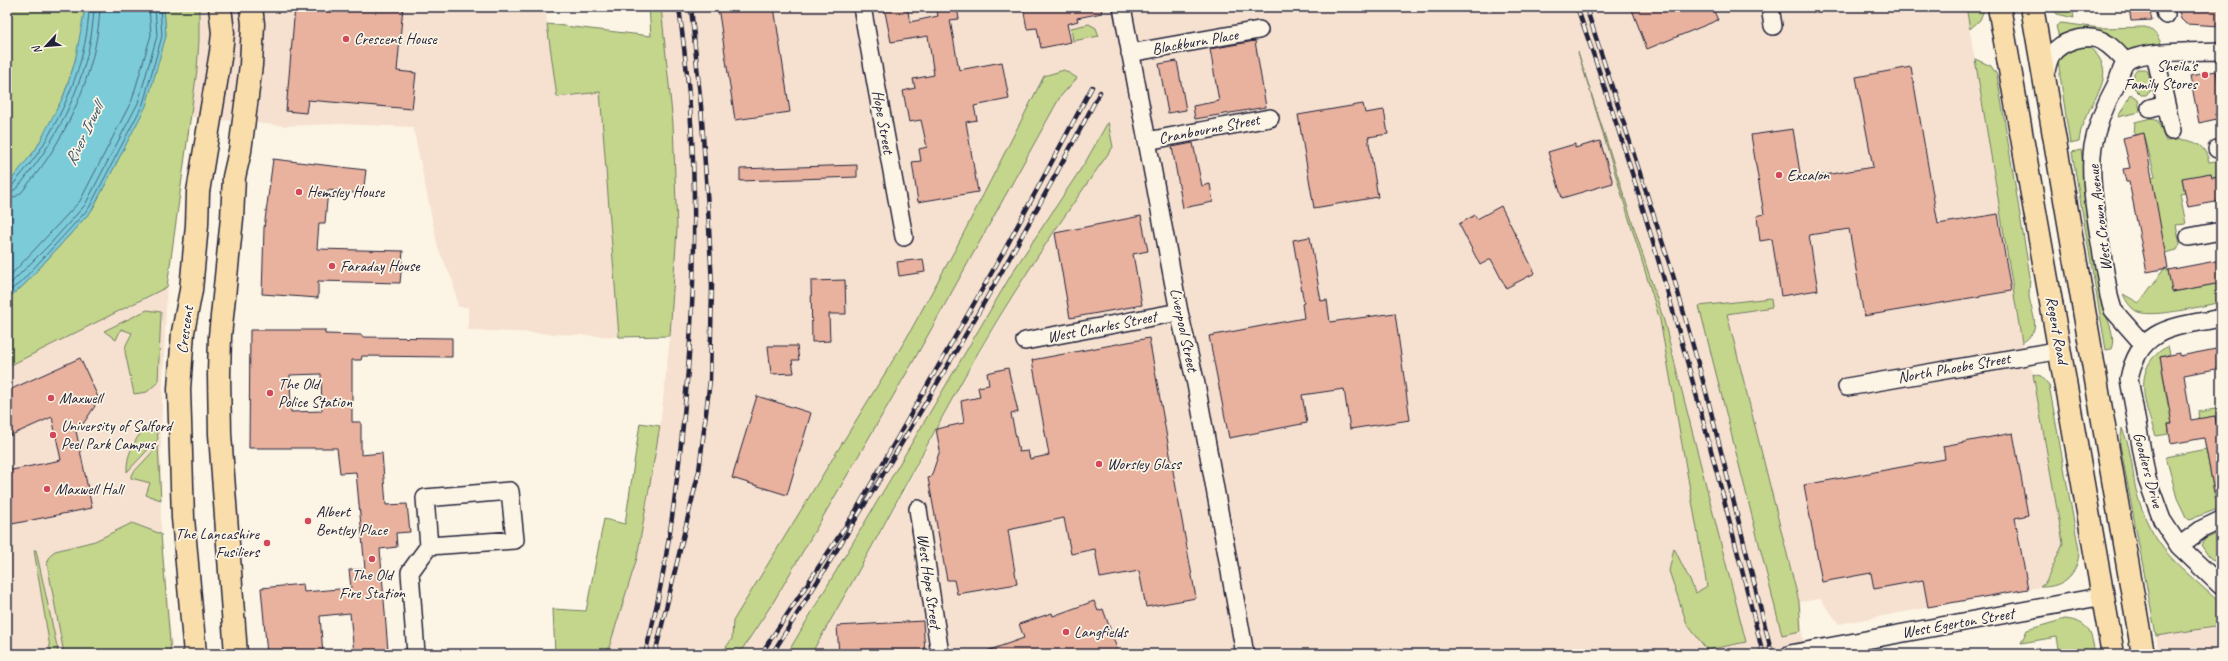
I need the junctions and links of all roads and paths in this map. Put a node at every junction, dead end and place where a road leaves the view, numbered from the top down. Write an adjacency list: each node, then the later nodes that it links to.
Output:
1 (220, 7): 33 (highway, Crescent)
2 (251, 7): 34 (highway)
3 (862, 7): 19 (street, Hope Street)
4 (1122, 7): 11 (street, Liverpool Street)
5 (1770, 7): 8 (street)
6 (1999, 7): 25 (highway, Regent Road)
7 (2032, 7): 14 (highway, Regent Road)
8 (1773, 26)
9 (1259, 30): 11 (street, Blackburn Place)
10 (2219, 51): 12 (street)
11 (1130, 53): 17 (street, Liverpool Street)
12 (2155, 54): 13 (street); 16 (street)
13 (2126, 62): 14 (street); 24 (street, West Crown Avenue)
14 (2045, 80): 40 (highway, Regent Road)
15 (1270, 118): 17 (street, Cranbourne Street)
16 (2172, 131)
17 (1147, 141): 21 (street, Liverpool Street)
18 (2221, 231): 20 (street)
19 (904, 237)
20 (2189, 237)
21 (1179, 312): 23 (street, West Charles Street); 37 (street, Liverpool Street)
22 (2221, 318): 24 (street)
23 (1025, 341)
24 (2143, 344): 30 (street, Goodiers Drive)
25 (2061, 350): 26 (street, North Phoebe Street); 32 (highway, Regent Road)
26 (1847, 387)
27 (918, 509): 36 (street, West Hope Street)
28 (2221, 520): 30 (street)
29 (429, 546): 29 (street); 35 (street)
30 (2179, 546): 31 (street, Goodiers Drive)
31 (2221, 586)
32 (2104, 596): 38 (street, West Egerton Street); 39 (highway, Regent Road)
33 (195, 654)
34 (236, 654)
35 (416, 654)
36 (940, 654)
37 (1245, 654)
38 (1790, 654)
39 (2113, 654)
40 (2143, 654)

